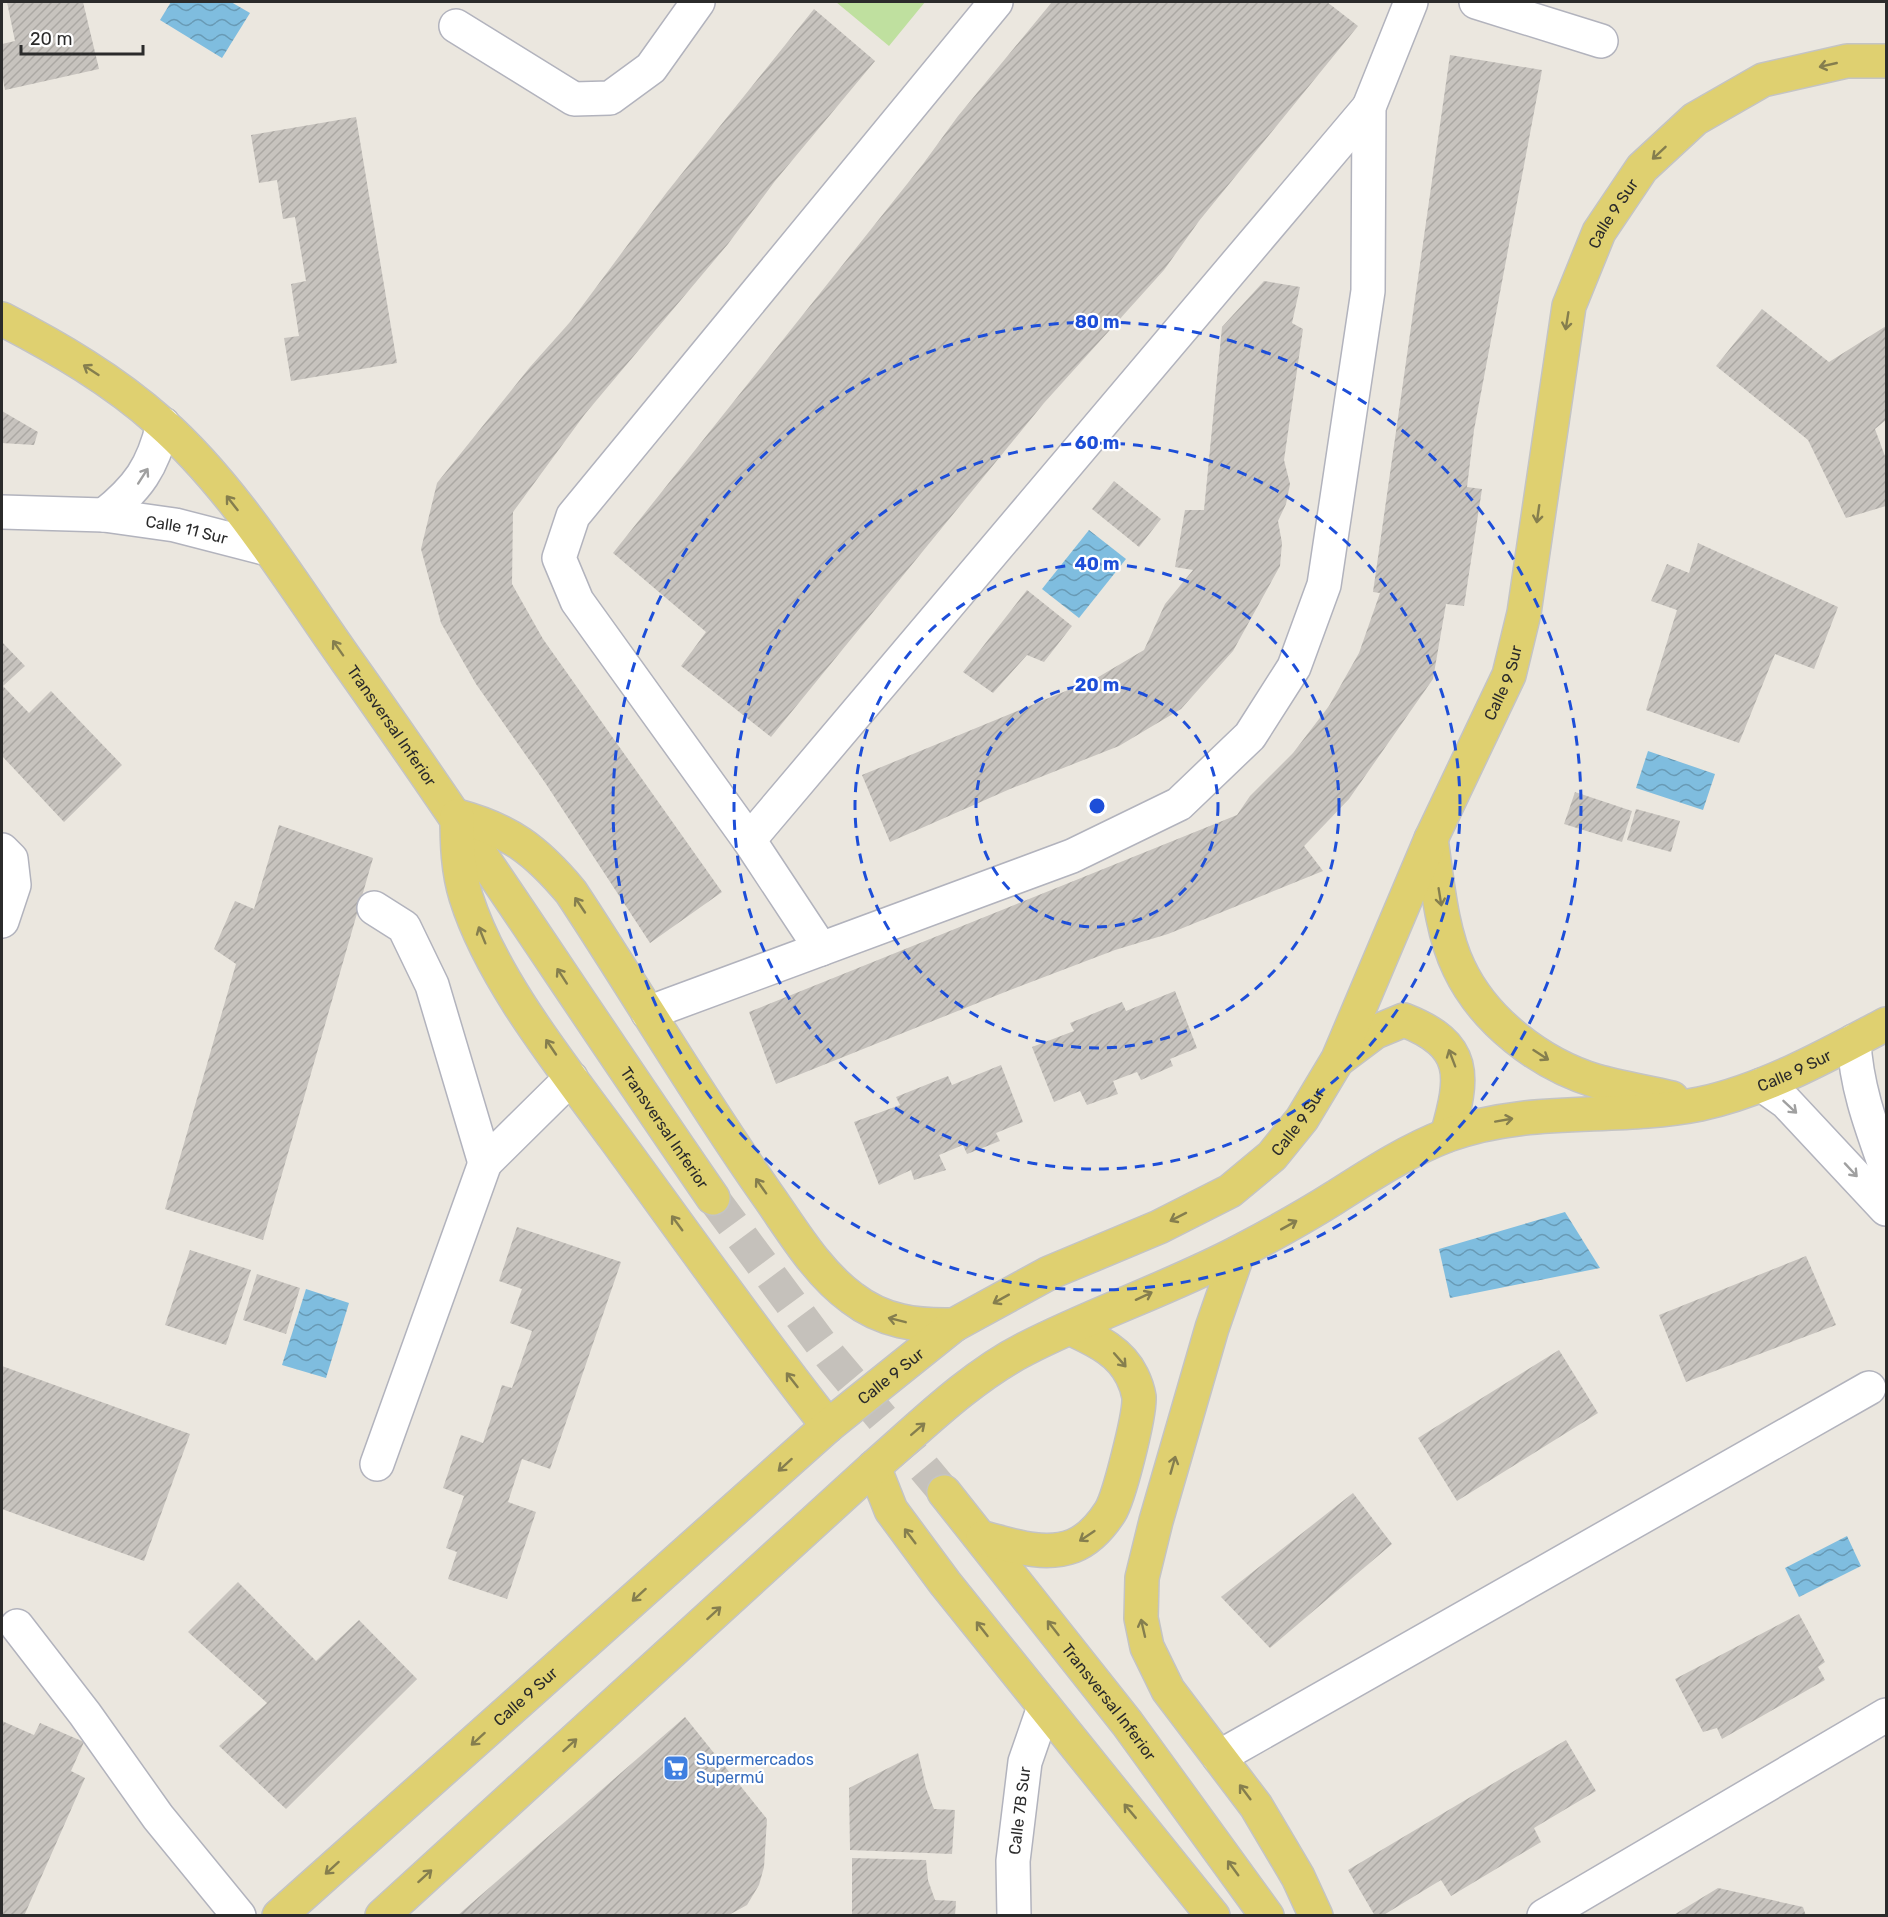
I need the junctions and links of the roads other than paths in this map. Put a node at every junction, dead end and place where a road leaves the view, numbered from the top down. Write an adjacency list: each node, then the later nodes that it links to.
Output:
1 (698, 2): 5 (street)
2 (996, 2): 16 (street)
3 (1411, 2): 8 (street)
4 (1476, 2): 6 (street)
5 (456, 26)
6 (1601, 41)
7 (1887, 61): 15 (main road, Calle 9 Sur, one-way to 15)
8 (1369, 107): 16 (street); 20 (street)
9 (2, 319): 10 (main road, Transversal Inferior, one-way to 9)
10 (163, 424): 12 (street, one-way to 10); 13 (main road, Transversal Inferior, one-way to 10)
11 (2, 512): 12 (street, Calle 11 Sur)
12 (104, 515): 13 (street, Calle 11 Sur)
13 (268, 549): 14 (main road, Transversal Inferior, one-way to 13)
14 (457, 816): 21 (main road, one-way to 14); 25 (main road, one-way to 14); 31 (main road, Transversal Inferior, one-way to 14)
15 (1431, 839): 24 (main road, Calle 9 Sur); 27 (main road, one-way to 27)
16 (749, 840): 20 (street)
17 (2, 850): 19 (street)
18 (374, 908): 29 (street)
19 (2, 921)
20 (821, 949): 21 (street)
21 (648, 1013): 34 (main road, one-way to 21)
22 (1887, 1024): 23 (main road, Calle 9 Sur)
23 (1854, 1041): 26 (main road, Calle 9 Sur); 30 (street)
24 (1338, 1059): 28 (main road, one-way to 24); 34 (main road, Calle 9 Sur, one-way to 34)
25 (571, 1078): 29 (street); 37 (main road, one-way to 25)
26 (1762, 1085): 27 (main road, Calle 9 Sur); 32 (street, one-way to 32)
27 (1700, 1104): 28 (main road, Calle 9 Sur, one-way to 27)
28 (1448, 1135): 33 (main road, Calle 9 Sur, one-way to 28)
29 (485, 1163): 38 (street)
30 (1887, 1168)
31 (713, 1198)
32 (1887, 1209)
33 (1238, 1253): 35 (main road, Calle 9 Sur, one-way to 33); 45 (main road, one-way to 33)
34 (954, 1325): 37 (main road, Calle 9 Sur)
35 (1072, 1329): 39 (main road, Calle 9 Sur, one-way to 35); 41 (main road, one-way to 41)
36 (1869, 1388): 45 (street)
37 (828, 1426): 47 (main road, Calle 9 Sur, one-way to 47)
38 (376, 1464)
39 (874, 1467): 43 (main road, one-way to 39); 48 (main road, Calle 9 Sur, one-way to 39)
40 (944, 1492): 41 (main road, Transversal Inferior)
41 (983, 1538): 51 (main road, Transversal Inferior, one-way to 41)
42 (17, 1626): 46 (street)
43 (1044, 1707): 49 (street, Calle 7B Sur); 50 (main road, one-way to 43)
44 (1887, 1715): 53 (street)
45 (1219, 1757): 52 (main road, one-way to 45)
46 (239, 1916)
47 (279, 1916)
48 (382, 1916)
49 (1014, 1916)
50 (1213, 1916)
51 (1267, 1916)
52 (1316, 1916)
53 (1544, 1916)

